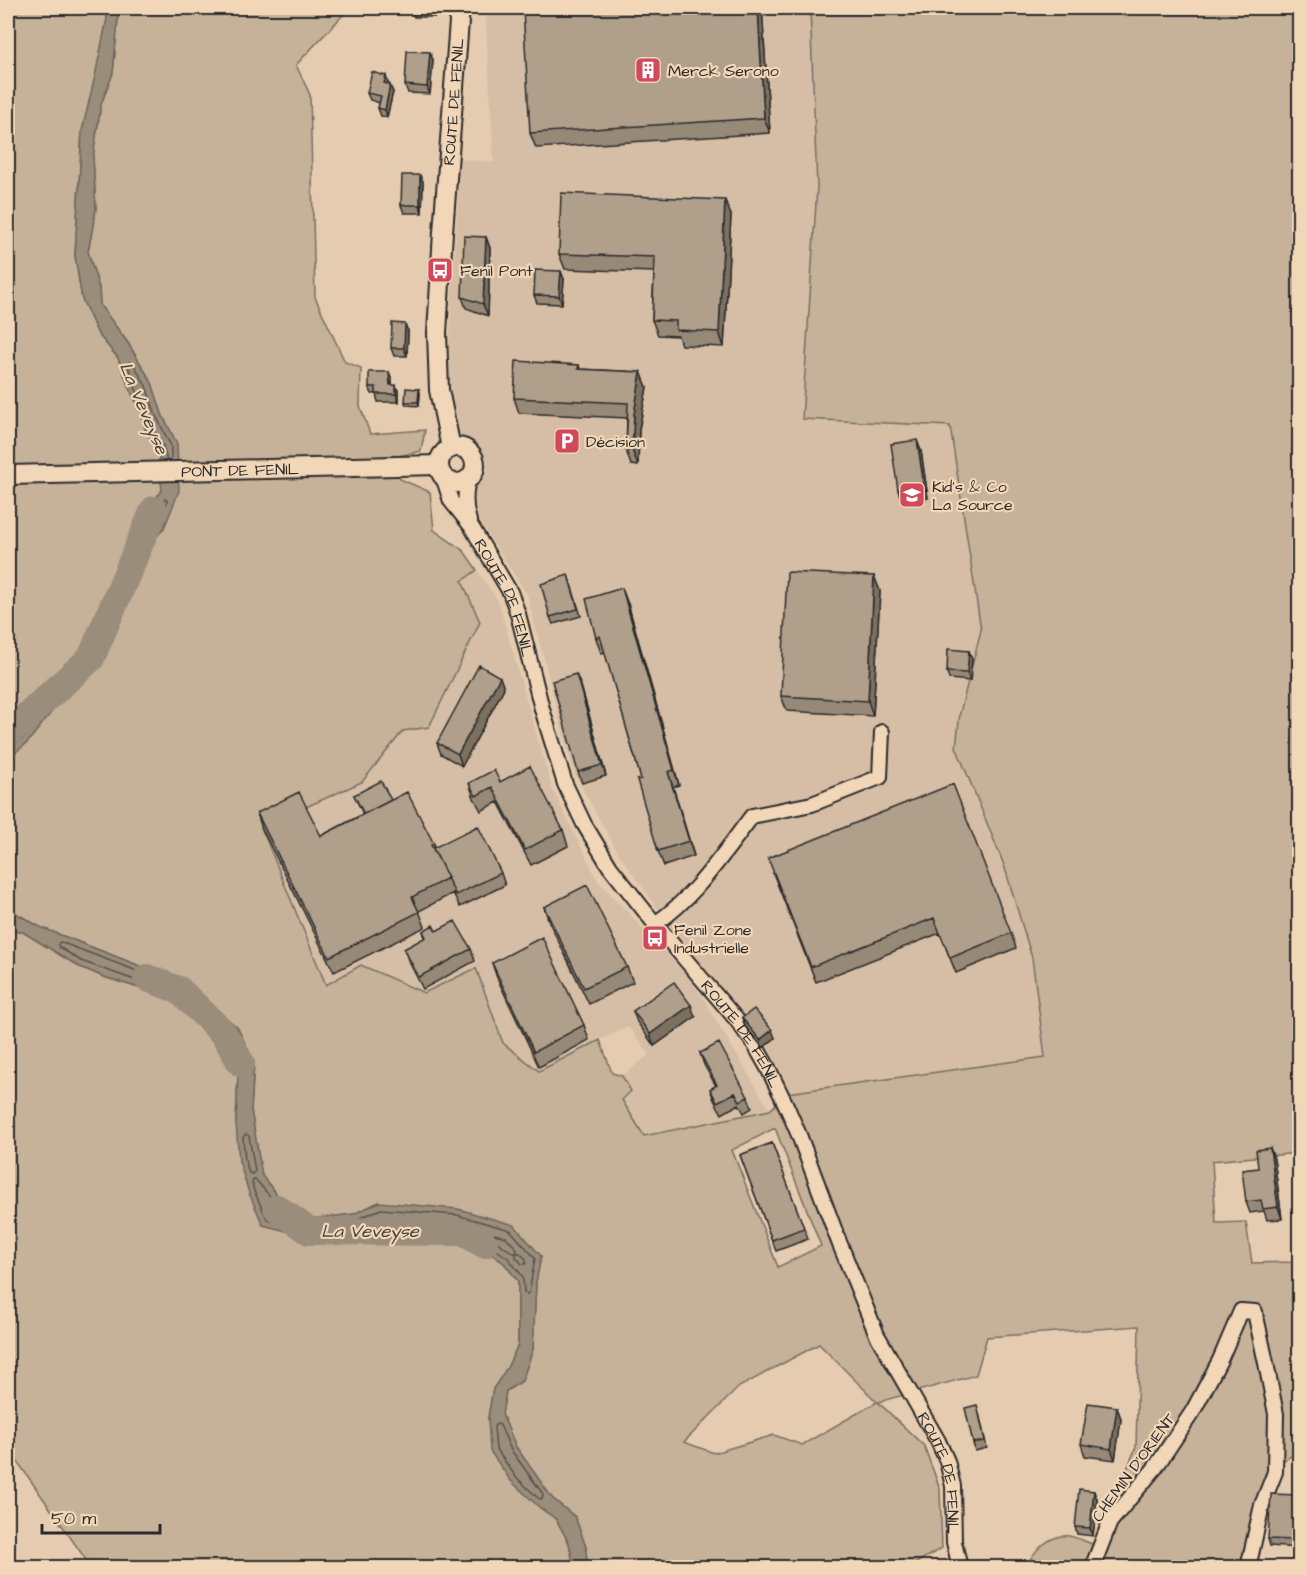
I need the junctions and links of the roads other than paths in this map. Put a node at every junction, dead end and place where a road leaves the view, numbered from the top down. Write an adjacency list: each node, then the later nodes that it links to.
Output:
1 (460, 8): 2 (street, ROUTE DE FENIL)
2 (451, 448): 3 (street); 5 (street)
3 (441, 471): 4 (street, PONT DE FENIL); 5 (street); 6 (street, ROUTE DE FENIL)
4 (8, 475)
5 (468, 478): 6 (street, ROUTE DE FENIL)
6 (471, 526): 8 (street, ROUTE DE FENIL)
7 (882, 732): 8 (street)
8 (655, 924): 9 (street, ROUTE DE FENIL)
9 (960, 1568)
10 (1092, 1568): 11 (street, CHEMIN D'ORIENT)
11 (1248, 1568)

